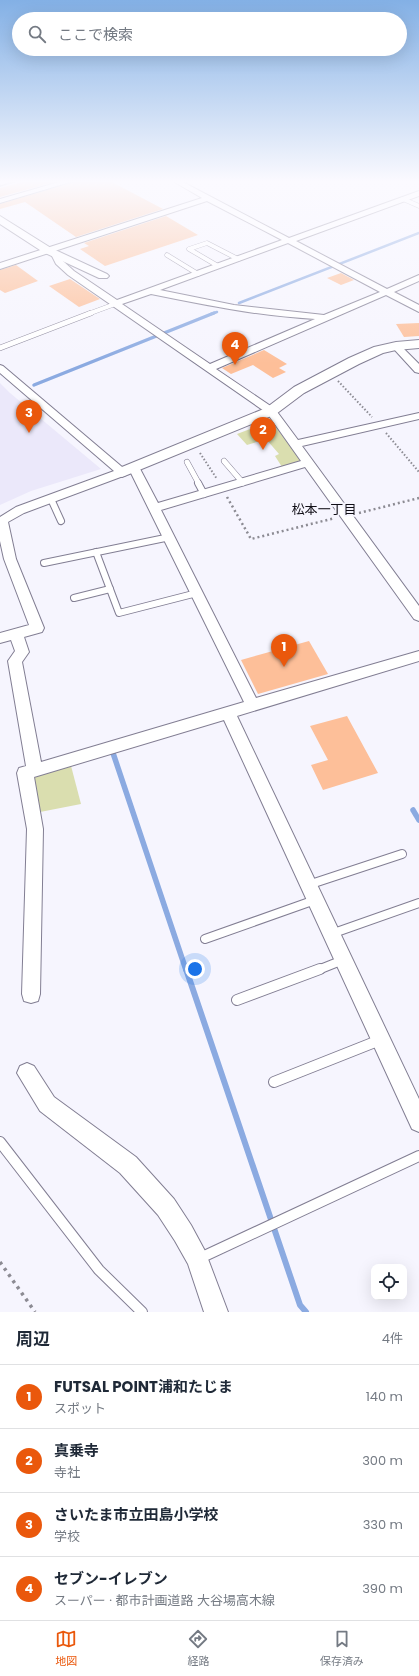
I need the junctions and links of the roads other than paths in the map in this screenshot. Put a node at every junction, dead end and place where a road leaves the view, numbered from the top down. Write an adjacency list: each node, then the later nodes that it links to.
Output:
1 (34, 241): 4 (street)
2 (82, 241): 4 (street)
3 (289, 241): 6 (street); 13 (street)
4 (51, 252): 7 (street); 10 (street); 14 (street)
5 (166, 255): 9 (lane)
6 (238, 259): 8 (street); 8 (lane)
7 (0, 266)
8 (218, 266): 9 (street)
9 (198, 274): 12 (street)
10 (103, 276)
11 (419, 278): 13 (street)
12 (150, 291): 14 (street); 16 (street)
13 (386, 292): 15 (street); 16 (street)
14 (116, 304): 19 (lane); 21 (street)
15 (419, 309)
16 (327, 317): 21 (street)
17 (419, 344): 18 (street)
18 (396, 346): 22 (street); 23 (street)
19 (0, 348)
20 (0, 368): 29 (street)
21 (209, 368): 23 (street)
22 (419, 370)
23 (271, 411): 25 (street); 29 (street)
24 (419, 416): 25 (street)
25 (295, 444): 28 (street)
26 (224, 461): 30 (lane)
27 (187, 462): 31 (lane)
28 (308, 462): 30 (street); 42 (street)
29 (128, 469): 32 (street); 33 (street)
30 (243, 483): 31 (street)
31 (204, 494): 33 (street)
32 (51, 499): 34 (lane); 35 (street)
33 (155, 508): 36 (street)
34 (61, 521)
35 (1, 522): 43 (street)
36 (170, 537): 37 (lane); 40 (street)
37 (96, 552): 38 (lane); 39 (lane)
38 (44, 563)
39 (110, 589): 40 (lane); 41 (lane)
40 (197, 593): 46 (street)
41 (74, 598)
42 (417, 610)
43 (16, 633): 44 (street); 48 (street)
44 (0, 638)
45 (419, 656): 46 (street)
46 (253, 706): 47 (street)
47 (228, 713): 48 (street); 50 (street)
48 (35, 770): 55 (street)
49 (402, 854): 50 (lane)
50 (312, 893): 52 (street); 53 (lane)
51 (419, 903): 52 (lane)
52 (331, 934): 54 (street)
53 (205, 939)
54 (343, 960): 56 (lane); 57 (street)
55 (31, 994)
56 (237, 1000)
57 (380, 1040): 59 (lane); 60 (street)
58 (27, 1073): 63 (street)
59 (274, 1082)
60 (419, 1122)
61 (0, 1142): 64 (lane)
62 (419, 1156): 63 (lane)
63 (197, 1259): 65 (street)
64 (142, 1312)
65 (216, 1312)

